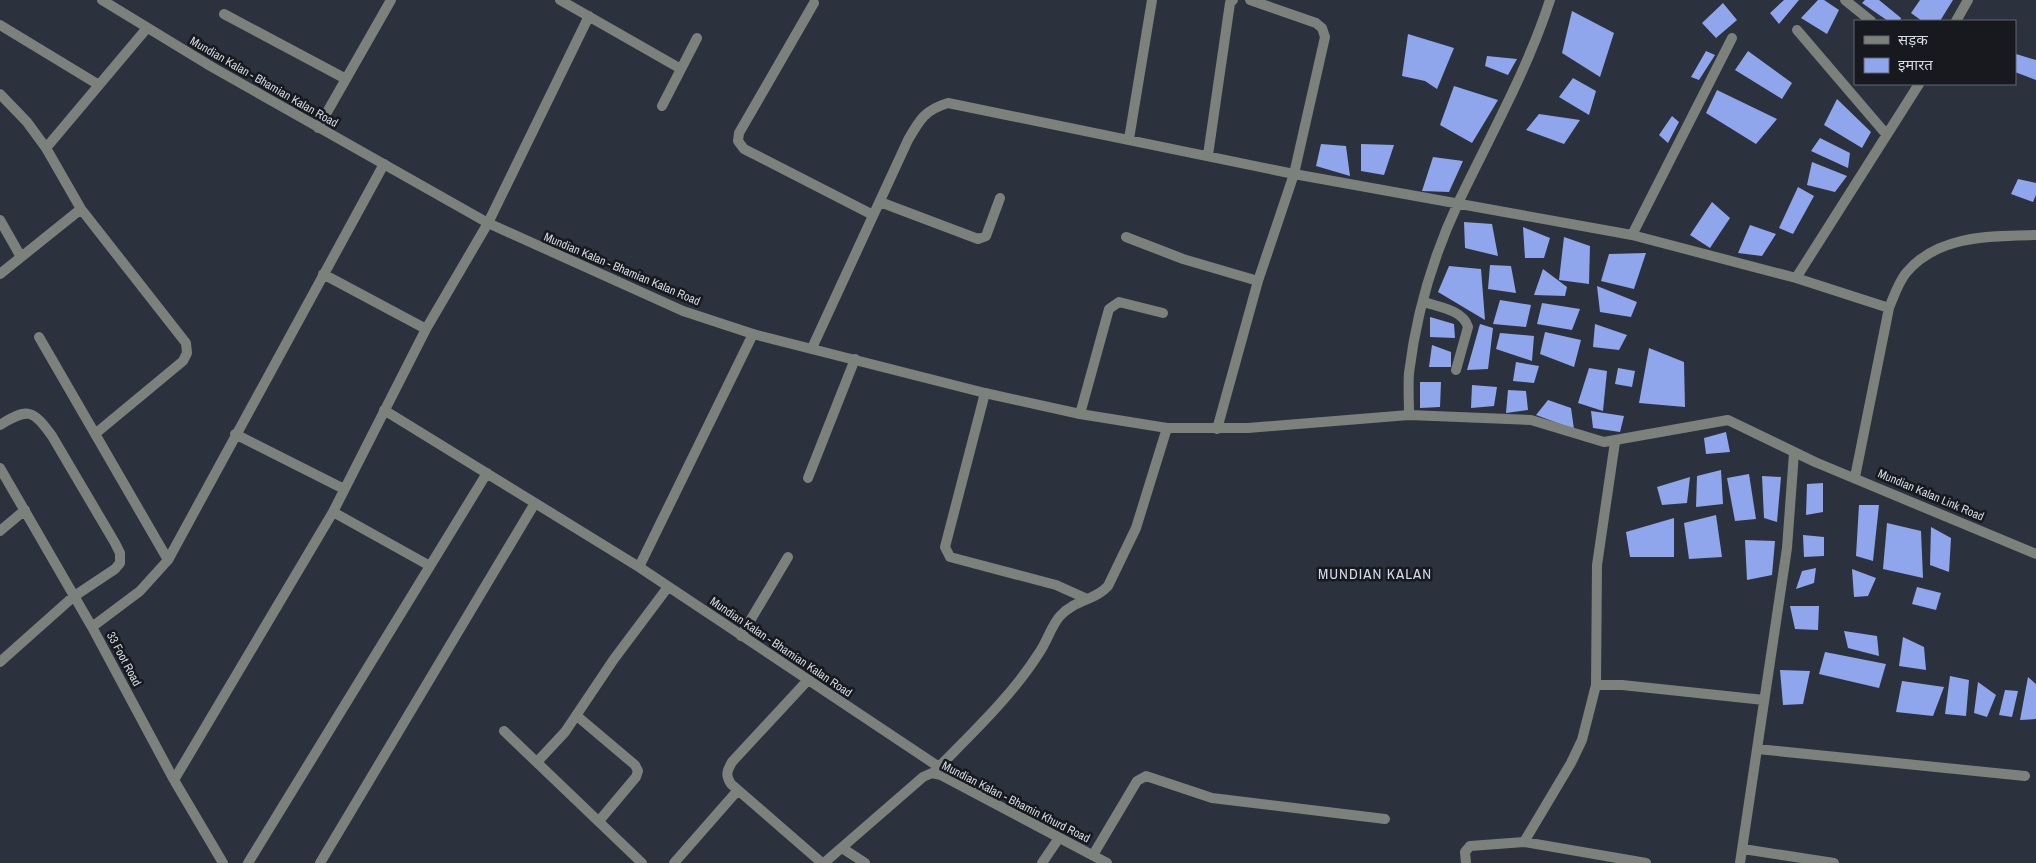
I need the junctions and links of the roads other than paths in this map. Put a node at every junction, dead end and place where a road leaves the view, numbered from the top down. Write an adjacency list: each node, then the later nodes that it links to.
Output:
1 (391, 0): 21 (street)
2 (560, 0): 12 (street)
3 (1152, 0): 28 (street)
4 (1233, 0): 30 (street)
5 (1250, 0): 32 (street)
6 (1550, 0): 35 (street)
7 (1845, 0): 13 (street)
8 (1968, 0): 14 (street)
9 (105, 1): 16 (street, Mundian Kalan - Bhamian Kalan Road)
10 (814, 3): 37 (street)
11 (224, 14): 21 (street)
12 (589, 16): 20 (street); 39 (street)
13 (1870, 20)
14 (1957, 20)
15 (0, 25): 22 (street)
16 (147, 28): 22 (street); 26 (street, Mundian Kalan - Bhamian Kalan Road)
17 (1797, 30): 27 (street)
18 (697, 38): 20 (street)
19 (1732, 38): 40 (street)
20 (681, 69): 25 (street)
21 (346, 79): 26 (street)
22 (99, 85): 29 (street)
23 (1918, 85): 27 (street)
24 (0, 94): 29 (street)
25 (662, 106)
26 (318, 128): 31 (street, Mundian Kalan - Bhamian Kalan Road)
27 (1886, 134): 46 (street)
28 (1129, 139): 30 (street); 34 (street)
29 (46, 148): 36 (street)
30 (1208, 155): 32 (street)
31 (384, 164): 39 (street, Mundian Kalan - Bhamian Kalan Road); 45 (street)
32 (1294, 174): 35 (street); 47 (street)
33 (1000, 198): 34 (street)
34 (880, 202): 37 (street)
35 (1458, 203): 40 (street); 48 (street)
36 (81, 209): 43 (street); 64 (street)
37 (874, 215): 54 (street)
38 (0, 220): 43 (street)
39 (488, 223): 51 (street); 52 (street, Mundian Kalan - Bhamian Kalan Road)
40 (1632, 235): 46 (street)
41 (2036, 235): 49 (street)
42 (1126, 238): 47 (street)
43 (21, 257): 44 (street)
44 (0, 274)
45 (323, 274): 51 (street); 65 (street)
46 (1796, 278): 49 (street)
47 (1258, 281): 63 (street)
48 (1424, 302): 56 (street); 60 (street)
49 (1889, 308): 70 (street)
50 (1163, 312): 59 (street)
51 (426, 329): 58 (street)
52 (753, 334): 54 (street, Mundian Kalan - Bhamian Kalan Road); 81 (street)
53 (39, 337): 64 (street)
54 (812, 348): 55 (street, Mundian Kalan - Bhamian Kalan Road)
55 (855, 358): 57 (street, Mundian Kalan - Bhamian Kalan Road); 71 (street)
56 (1456, 370)
57 (985, 393): 59 (street, Mundian Kalan - Bhamian Kalan Road); 84 (street)
58 (384, 410): 69 (street, Mundian Kalan - Bhamian Kalan Road); 72 (street)
59 (1080, 414): 62 (street, Mundian Kalan - Bhamian Kalan Road)
60 (1409, 415): 63 (street, Mundian Kalan Link Road); 66 (street, Mundian Kalan Link Road)
61 (0, 425): 83 (street)
62 (1167, 428): 63 (street, Mundian Kalan - Bhamian Kalan Road); 84 (street)
63 (1217, 429)
64 (95, 434): 79 (street)
65 (235, 434): 72 (street); 79 (street)
66 (1615, 442): 67 (street, Mundian Kalan Link Road); 89 (street)
67 (1794, 453): 70 (street, Mundian Kalan Link Road); 90 (street)
68 (0, 468): 74 (street, 33 Foot Road)
69 (487, 474): 73 (street, Mundian Kalan - Bhamian Kalan Road); 80 (street)
70 (1855, 477): 77 (street, Mundian Kalan Link Road)
71 (808, 478)
72 (344, 488): 75 (street)
73 (535, 503): 81 (street, Mundian Kalan - Bhamian Kalan Road); 108 (street)
74 (25, 510): 76 (street); 83 (street, 33 Foot Road)
75 (332, 512): 80 (street); 97 (street)
76 (0, 531)
77 (2036, 554)
78 (788, 557): 86 (street)
79 (168, 560): 85 (street)
80 (430, 566): 107 (street)
81 (639, 567): 82 (street, Mundian Kalan - Bhamian Kalan Road)
82 (668, 587): 86 (street, Mundian Kalan - Bhamian Kalan Road); 91 (street)
83 (73, 597): 85 (street, 33 Foot Road); 87 (street)
84 (1085, 598): 95 (street)
85 (92, 627): 97 (street, 33 Foot Road)
86 (741, 636): 88 (street, Mundian Kalan - Bhamian Kalan Road)
87 (0, 662)
88 (808, 680): 95 (street, Mundian Kalan - Bhamian Kalan Road); 98 (street)
89 (1596, 685): 90 (street); 102 (street)
90 (1764, 700): 93 (street)
91 (577, 716): 94 (street); 100 (street)
92 (504, 731): 94 (street)
93 (1757, 749): 96 (street); 104 (street)
94 (537, 762): 100 (street)
95 (935, 770): 101 (street, Mundian Kalan - Bhamin Khurd Road); 103 (street, Mundian Kalan - Bhamin Khurd Road)
96 (2026, 776)
97 (174, 780): 106 (street, 33 Foot Road)
98 (738, 790): 110 (street); 111 (street)
99 (1385, 819): 105 (street)
100 (598, 822): 109 (street)
101 (1059, 838): 105 (street, Mundian Kalan - Bhamin Khurd Road); 113 (street)
102 (1524, 842): 115 (street); 116 (street)
103 (842, 848): 111 (street, Mundian Kalan - Bhamin Khurd Road); 112 (street)
104 (1743, 849): 117 (street); 118 (street)
105 (1093, 855): 114 (street, Mundian Kalan - Bhamin Khurd Road)
106 (223, 863)
107 (248, 863)
108 (320, 863)
109 (642, 863)
110 (674, 863)
111 (823, 863)
112 (865, 863)
113 (1042, 863)
114 (1108, 863)
115 (1466, 863)
116 (1646, 863)
117 (1740, 863)
118 (1834, 863)

